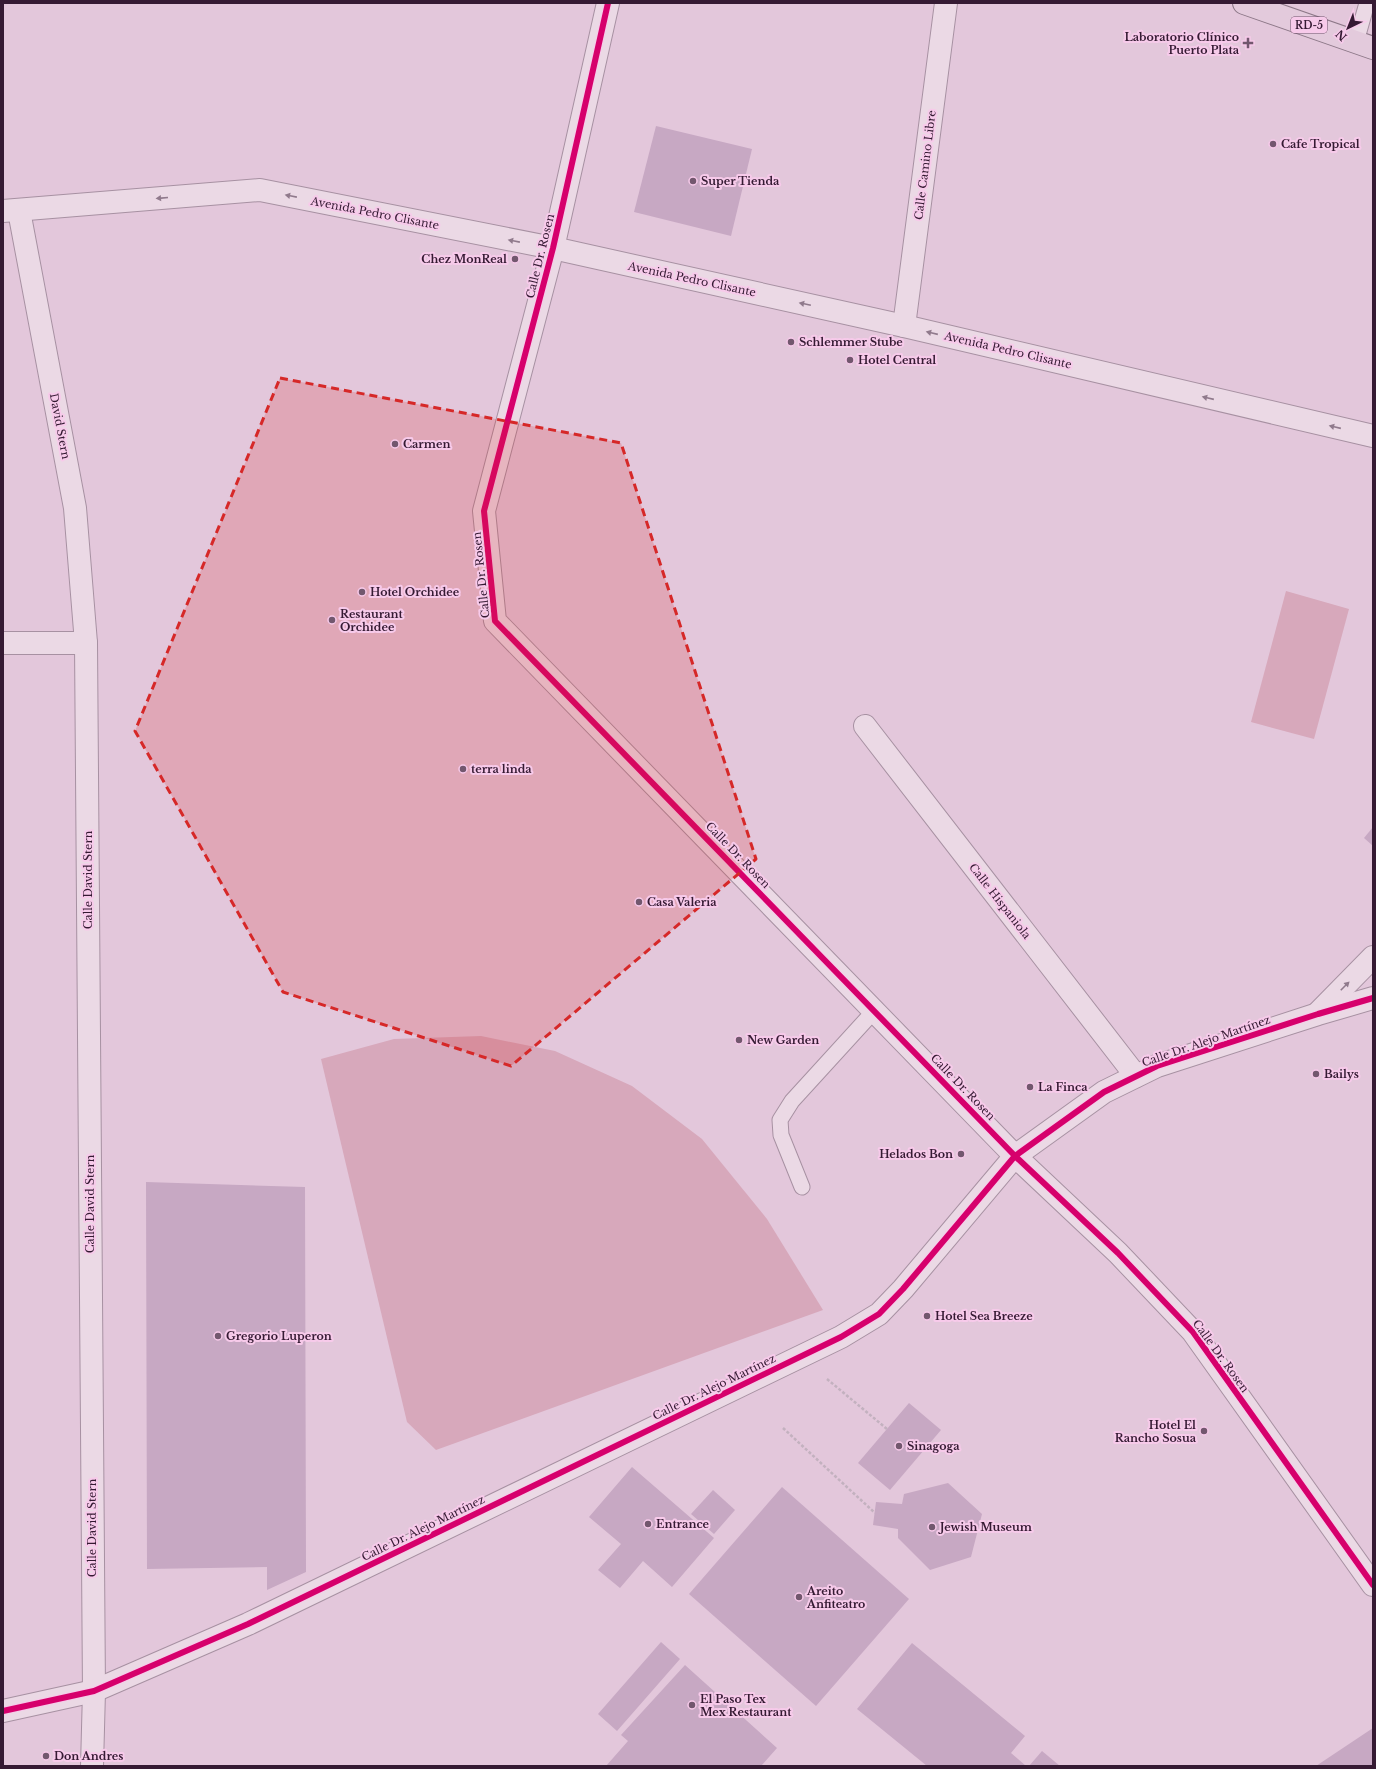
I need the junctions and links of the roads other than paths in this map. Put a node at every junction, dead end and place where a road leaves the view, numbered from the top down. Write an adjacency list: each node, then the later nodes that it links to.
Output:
1 (608, 3): 7 (street, Calle Dr. Rosen)
2 (946, 3): 8 (street, Calle Camino Libre)
3 (1244, 3): 5 (main road, RD-5)
4 (1367, 3): 5 (lane)
5 (1364, 45)
6 (11, 211): 7 (street, Avenida Pedro Clisante, one-way to 6); 10 (street, David Stern)
7 (553, 248): 8 (street, Avenida Pedro Clisante, one-way to 7); 15 (street, Calle Dr. Rosen)
8 (904, 326): 9 (street, Avenida Pedro Clisante, one-way to 8)
9 (1373, 436)
10 (86, 642): 11 (street); 21 (street, Calle David Stern)
11 (3, 643)
12 (865, 726): 17 (street, Calle Hispaniola)
13 (1373, 957): 16 (street, one-way to 13)
14 (1373, 998): 16 (street, Calle Dr. Alejo Martínez)
15 (875, 1010): 18 (street, Calle Dr. Rosen); 19 (lane)
16 (1318, 1014): 17 (street, Calle Dr. Alejo Martínez)
17 (1136, 1076): 18 (street, Calle Dr. Alejo Martínez)
18 (1016, 1156): 20 (street, Calle Dr. Rosen); 21 (street, Calle Dr. Alejo Martínez)
19 (802, 1187)
20 (1373, 1585)
21 (94, 1691): 22 (street, Calle Dr. Alejo Martínez); 23 (street, Calle David Stern)
22 (3, 1711)
23 (92, 1766)

